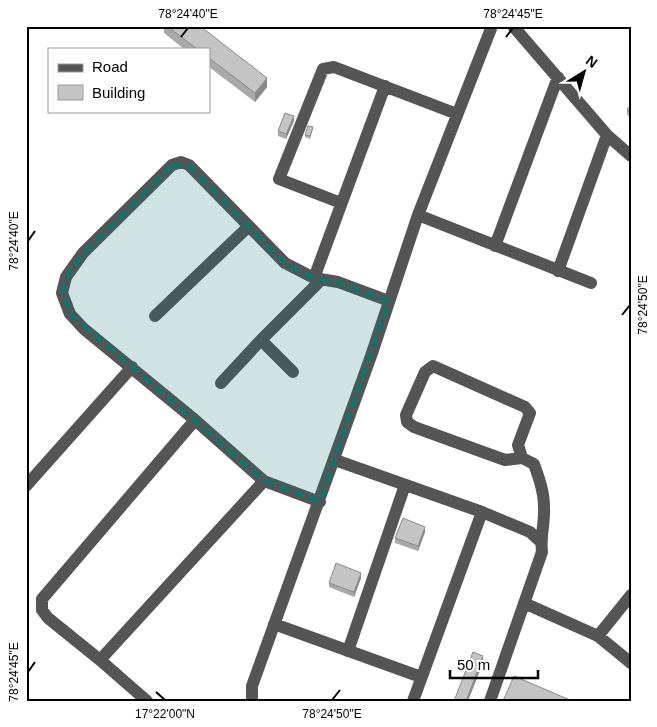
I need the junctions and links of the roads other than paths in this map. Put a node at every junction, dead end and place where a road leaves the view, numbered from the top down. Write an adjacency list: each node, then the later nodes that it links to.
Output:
1 (492, 26): 5 (street)
2 (513, 26): 3 (street)
3 (558, 77): 6 (street); 11 (street)
4 (385, 86): 5 (street); 8 (street); 8 (street)
5 (457, 114): 9 (street)
6 (607, 135): 7 (street); 12 (street)
7 (631, 156)
8 (341, 203): 13 (street)
9 (418, 215): 11 (street); 15 (street)
10 (249, 226): 13 (street); 16 (street); 18 (street)
11 (495, 246): 12 (street)
12 (558, 271): 14 (street)
13 (318, 278): 15 (street); 17 (street)
14 (591, 283)
15 (389, 301): 23 (street)
16 (155, 316)
17 (261, 340): 19 (street); 20 (street)
18 (132, 367): 21 (street); 26 (street)
19 (293, 372)
20 (221, 384)
21 (195, 420): 24 (street); 35 (street)
22 (522, 458): 22 (street); 29 (street)
23 (334, 460): 25 (street); 27 (street)
24 (264, 481): 27 (street); 35 (street)
25 (405, 485): 28 (street); 34 (street)
26 (26, 486)
27 (320, 502): 32 (street)
28 (482, 512): 29 (street); 37 (street)
29 (541, 542): 31 (street)
30 (631, 595): 33 (street)
31 (524, 603): 33 (street); 41 (street)
32 (274, 624): 34 (street); 39 (street)
33 (598, 636): 36 (street)
34 (348, 651): 37 (street)
35 (100, 660): 38 (street)
36 (631, 663)
37 (421, 677): 40 (street)
38 (147, 701)
39 (252, 701)
40 (413, 701)
41 (490, 701)

